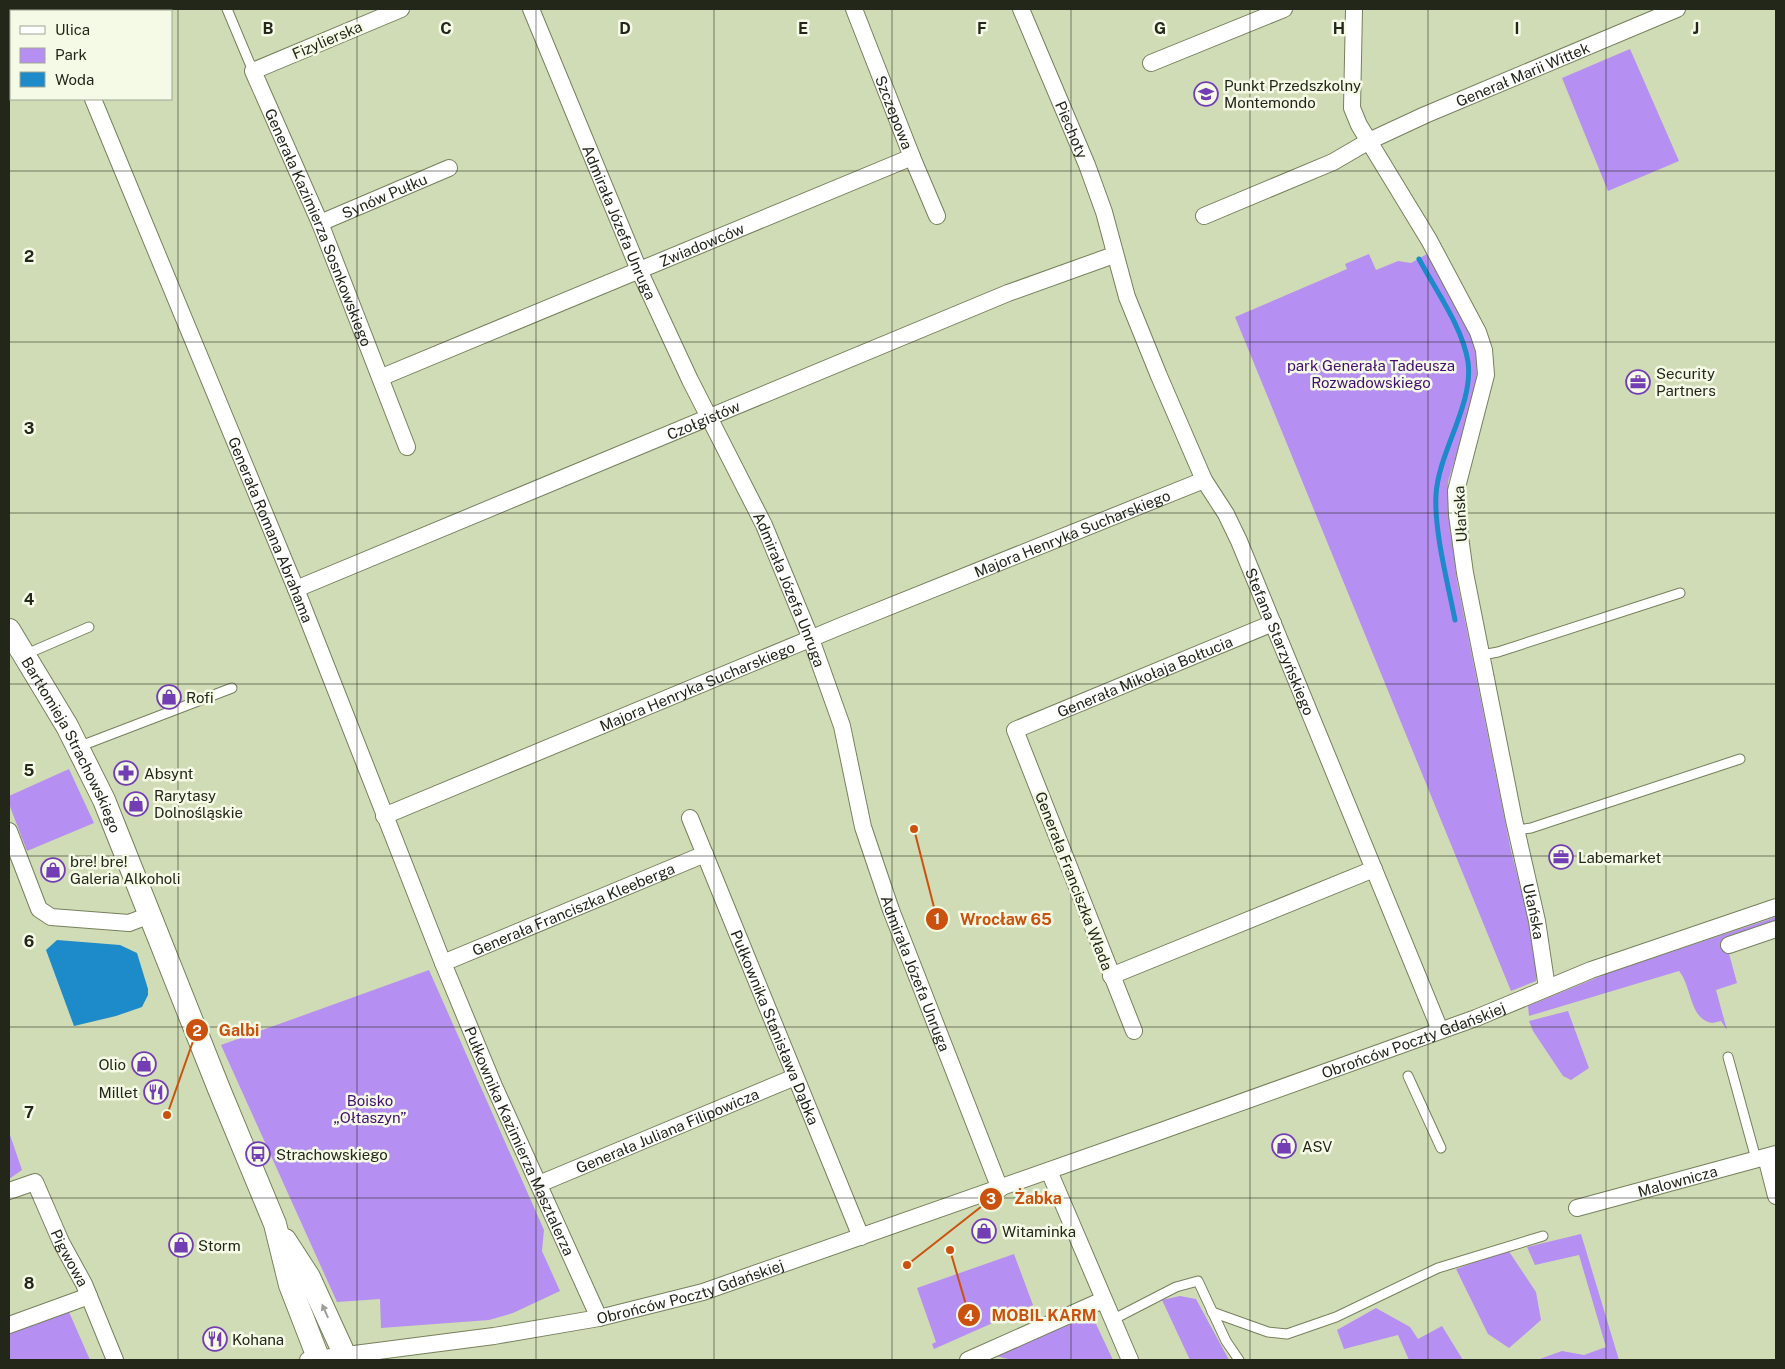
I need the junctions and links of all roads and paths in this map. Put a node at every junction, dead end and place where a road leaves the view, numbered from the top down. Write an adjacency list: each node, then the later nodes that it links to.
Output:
1 (227, 9): 10 (lane, Generała Kazimierza Sosnkowskiego)
2 (401, 9): 10 (street, Fizylierska)
3 (531, 9): 19 (street, Admirała Józefa Unruga)
4 (854, 9): 13 (street, Szczepowa)
5 (1020, 9): 18 (street, Piechoty)
6 (1284, 9): 9 (street)
7 (1354, 9): 12 (street, Ułańska)
8 (1677, 9): 12 (street, Generał Marii Wittek)
9 (1152, 63)
10 (253, 71): 17 (street, Generała Kazimierza Sosnkowskiego)
11 (93, 100): 24 (street, Generała Romana Abrahama)
12 (1369, 141): 16 (street, Generał Marii Wittek); 31 (street, Ułańska)
13 (912, 157): 15 (street, Szczepowa); 19 (street, Zwiadowców)
14 (450, 168): 17 (street, Synów Pułku)
15 (937, 216)
16 (1204, 216)
17 (320, 223): 20 (street, Generała Kazimierza Sosnkowskiego)
18 (1114, 255): 21 (street, Czołgistów); 23 (street, Stefana Starzyńskiego)
19 (639, 270): 20 (street, Zwiadowców); 21 (street, Admirała Józefa Unruga)
20 (382, 377): 22 (street, Generała Kazimierza Sosnkowskiego)
21 (711, 419): 24 (street, Czołgistów); 29 (street, Admirała Józefa Unruga)
22 (407, 447)
23 (1204, 480): 26 (street, Stefana Starzyńskiego); 29 (street, Majora Henryka Sucharskiego)
24 (296, 589): 36 (street, Generała Romana Abrahama)
25 (1680, 593): 31 (lane)
26 (1273, 623): 33 (street, Generała Mikołaja Bołtucia); 41 (street, Stefana Starzyńskiego)
27 (89, 627): 30 (lane)
28 (9, 630): 30 (street, Bartłomieja Strachowskiego)
29 (811, 639): 36 (street, Majora Henryka Sucharskiego); 58 (street, Admirała Józefa Unruga)
30 (24, 655): 34 (street, Bartłomieja Strachowskiego)
31 (1482, 655): 38 (street, Ułańska)
32 (232, 688): 34 (lane)
33 (1015, 730): 47 (street, Generała Franciszka Włada)
34 (78, 747): 43 (street, Bartłomieja Strachowskiego)
35 (1740, 759): 38 (lane)
36 (384, 816): 46 (street, Generała Romana Abrahama)
37 (690, 818): 40 (street, Pułkownika Stanisława Dąbka)
38 (1516, 830): 48 (street, Ułańska)
39 (9, 831): 43 (street)
40 (705, 854): 46 (street, Generała Franciszka Kleeberga); 53 (street, Pułkownika Stanisława Dąbka)
41 (1374, 869): 47 (street); 49 (street, Stefana Starzyńskiego)
42 (1776, 906): 48 (street, Obrońców Poczty Gdańskiej)
43 (150, 915): 62 (street, Bartłomieja Strachowskiego)
44 (1776, 929): 45 (street)
45 (1729, 945)
46 (443, 963): 57 (street, Pułkownika Kazimierza Masztalerza)
47 (1111, 976): 50 (street, Generała Franciszka Włada)
48 (1548, 988): 49 (street, Obrońców Poczty Gdańskiej)
49 (1440, 1030): 56 (street, Obrońców Poczty Gdańskiej)
50 (1134, 1031)
51 (1728, 1057): 55 (lane)
52 (1408, 1076): 54 (lane)
53 (795, 1077): 57 (street, Generała Juliana Filipowicza); 64 (street, Pułkownika Stanisława Dąbka)
54 (1440, 1148)
55 (1766, 1157): 60 (street); 61 (street, Malownicza)
56 (1051, 1176): 58 (street, Obrońców Poczty Gdańskiej); 66 (street)
57 (539, 1184): 68 (street, Pułkownika Kazimierza Masztalerza)
58 (1000, 1189): 64 (street, Obrońców Poczty Gdańskiej)
59 (9, 1192): 65 (street, Pigwowa)
60 (1776, 1196)
61 (1577, 1208)
62 (276, 1224): 71 (street, Bartłomieja Strachowskiego, one-way to 62); 72 (street, Bartłomieja Strachowskiego)
63 (1543, 1236): 67 (lane)
64 (861, 1237): 68 (street, Obrońców Poczty Gdańskiej)
65 (89, 1296): 70 (street); 73 (street, Pigwowa)
66 (1103, 1300): 69 (street); 74 (street)
67 (1212, 1312): 69 (lane); 76 (lane)
68 (598, 1318): 71 (street, Obrońców Poczty Gdańskiej)
69 (1112, 1320): 75 (street)
70 (9, 1325)
71 (346, 1358): 72 (street, Obrońców Poczty Gdańskiej)
72 (315, 1359)
73 (115, 1360)
74 (968, 1360)
75 (1130, 1360)
76 (1239, 1360)

